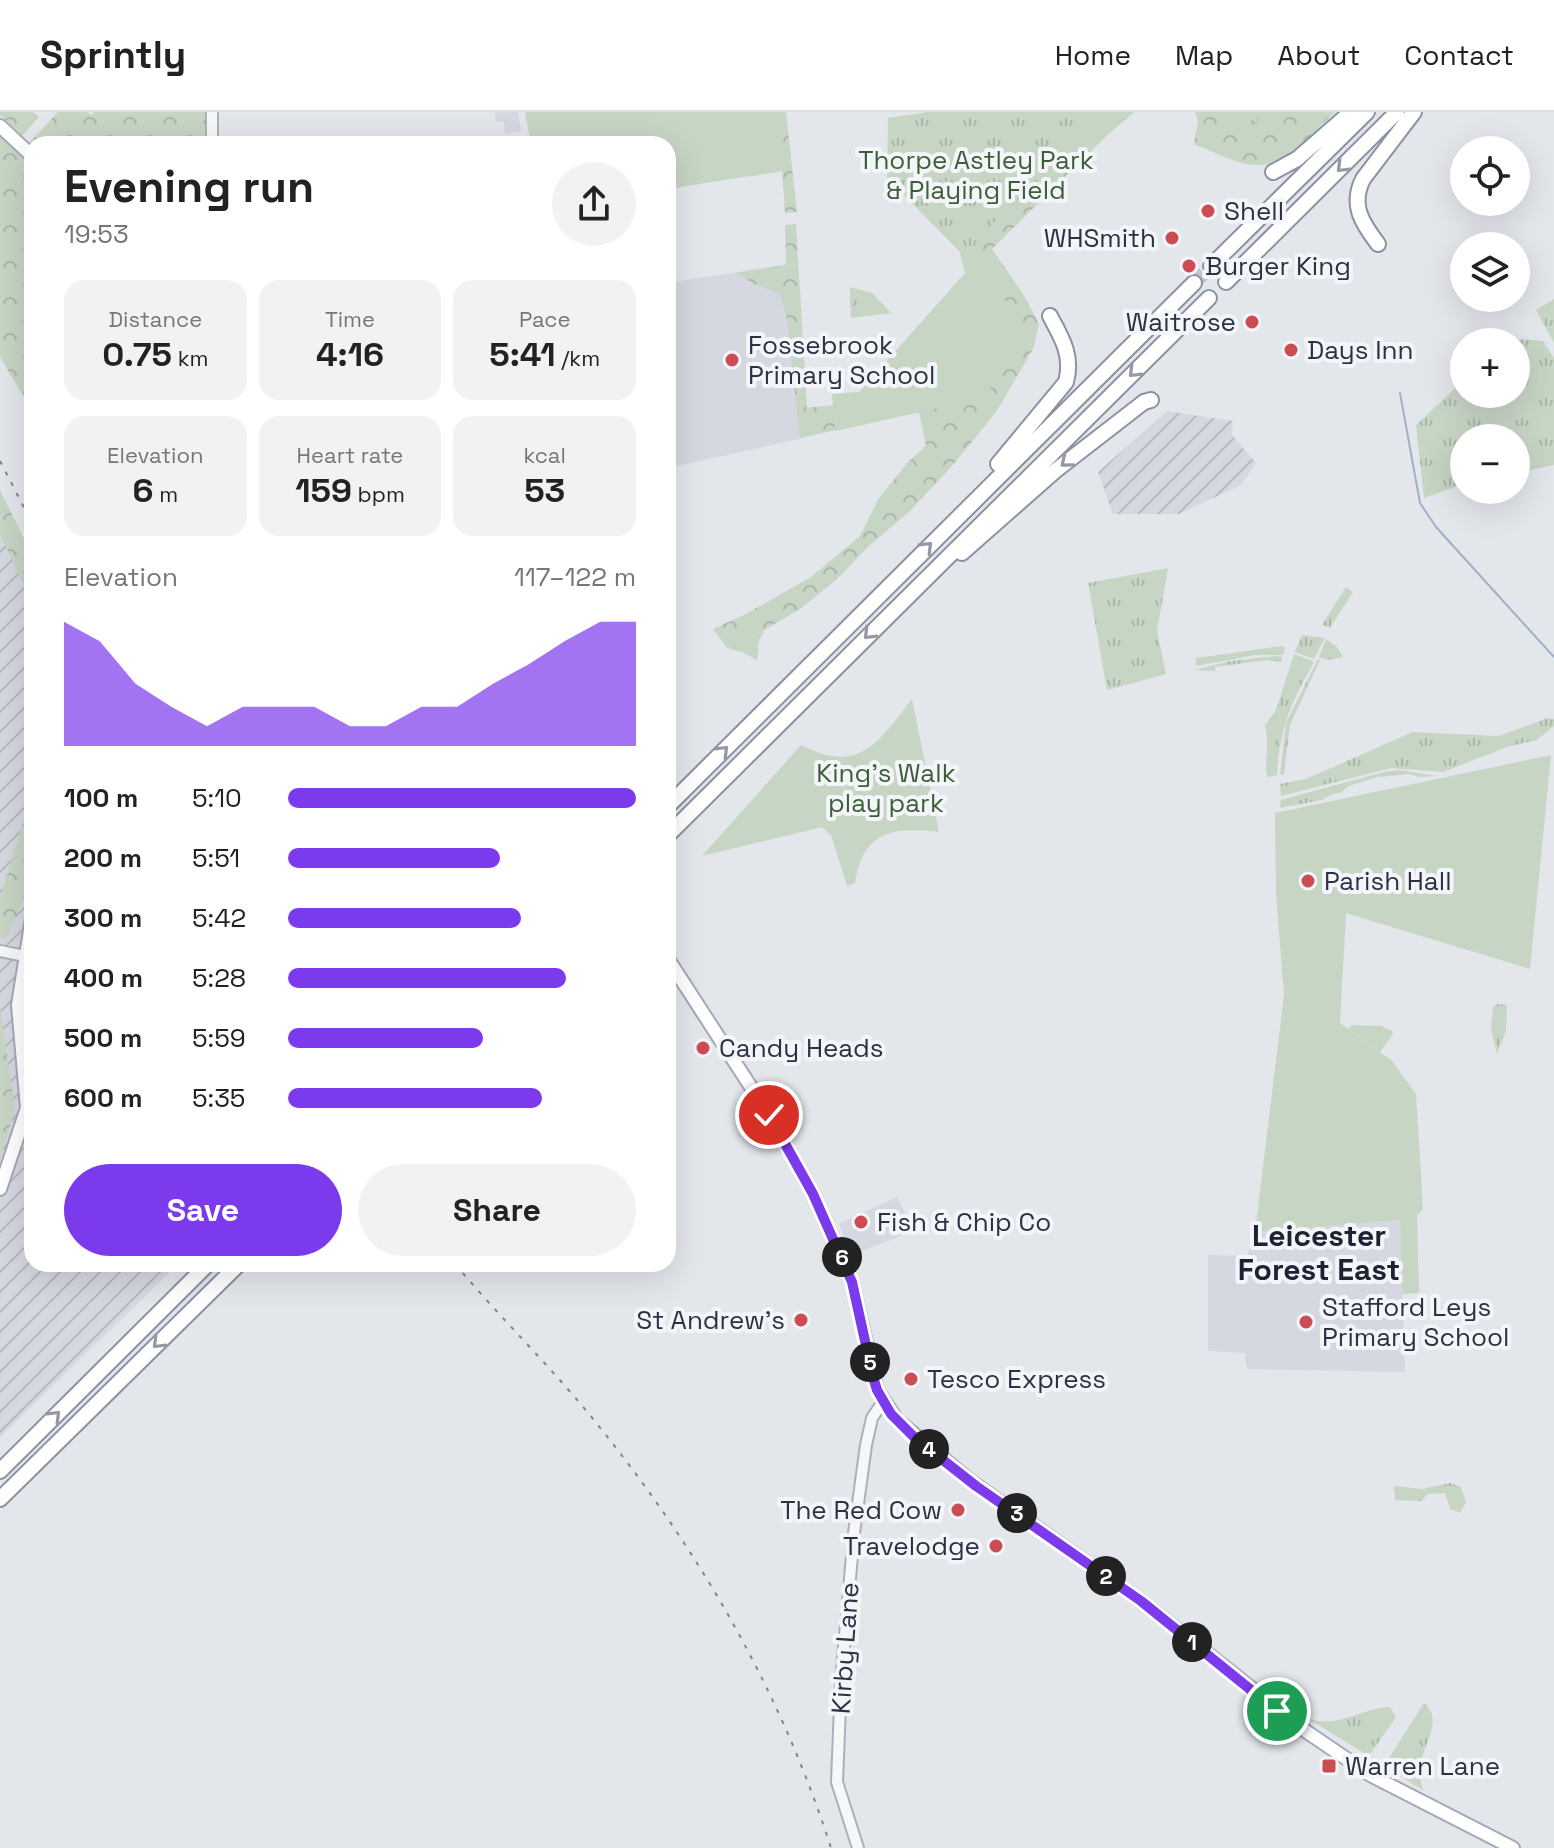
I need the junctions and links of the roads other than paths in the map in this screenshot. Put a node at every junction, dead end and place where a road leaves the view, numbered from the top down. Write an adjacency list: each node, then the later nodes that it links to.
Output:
1 (212, 112): 7 (street)
2 (1351, 112): 9 (highway)
3 (1367, 112): 11 (highway)
4 (1397, 112): 12 (highway, one-way to 12)
5 (1414, 112): 10 (highway)
6 (0, 126): 8 (main road)
7 (212, 136)
8 (24, 148)
9 (1273, 172)
10 (1378, 244)
11 (1211, 266)
12 (1226, 282)
13 (1194, 283): 17 (highway)
14 (1209, 298): 18 (highway, one-way to 18)
15 (1050, 316): 17 (highway)
16 (1151, 400): 18 (highway, one-way to 18)
17 (950, 524): 19 (highway, one-way to 17)
18 (897, 606): 20 (highway, one-way to 20)
19 (676, 798)
20 (676, 827)
21 (0, 951): 22 (street)
22 (24, 956)
23 (24, 963): 25 (main road)
24 (676, 971): 30 (main road)
25 (24, 1074)
26 (24, 1117): 27 (main road)
27 (0, 1189)
28 (201, 1272): 31 (highway, one-way to 28)
29 (230, 1272): 32 (highway, one-way to 32)
30 (883, 1402): 33 (street, Kirby Lane); 34 (main road)
31 (0, 1471)
32 (0, 1499)
33 (858, 1848)
34 (1513, 1848)

